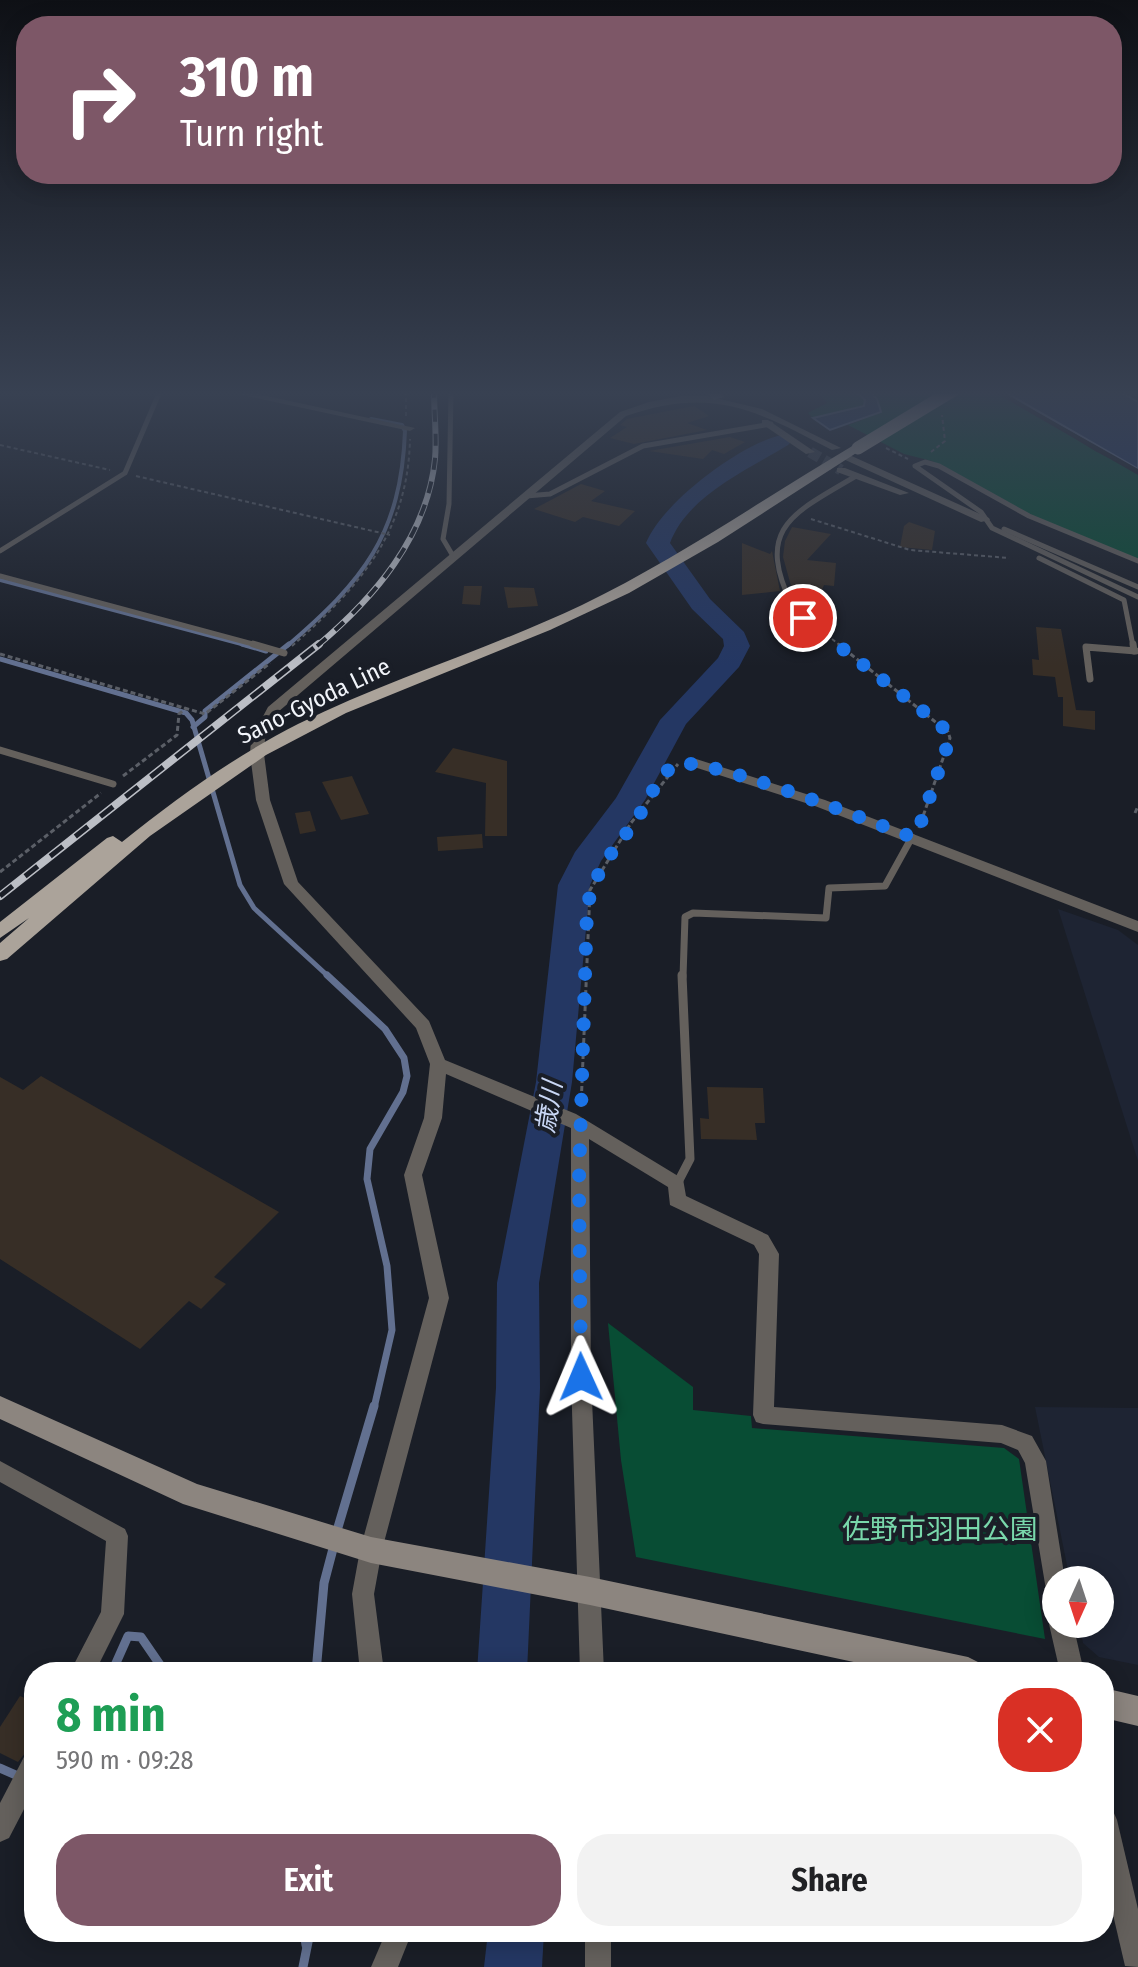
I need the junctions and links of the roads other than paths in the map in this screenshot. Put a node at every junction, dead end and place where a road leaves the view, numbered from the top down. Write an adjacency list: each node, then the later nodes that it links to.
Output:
1 (109, 483): 14 (lane)
2 (449, 483): 15 (lane)
3 (542, 483): 11 (street)
4 (572, 483): 11 (lane)
5 (790, 483): 24 (main road, Sano-Gyoda Line)
6 (845, 483): 20 (lane)
7 (873, 483): 12 (street)
8 (912, 483): 12 (street)
9 (936, 483): 12 (lane)
10 (970, 483): 16 (lane)
11 (526, 496): 15 (street)
12 (985, 520): 13 (lane); 18 (lane)
13 (1034, 550): 19 (lane); 21 (lane)
14 (0, 551)
15 (453, 556): 24 (street)
16 (1138, 561)
17 (0, 576): 22 (lane)
18 (1138, 587)
19 (1138, 597)
20 (792, 605)
21 (1136, 651): 23 (lane)
22 (284, 653)
23 (1090, 679)
24 (258, 746): 30 (main road, Sano-Gyoda Line); 31 (main road, Sano-Gyoda Line); 32 (street)
25 (0, 750): 27 (lane)
26 (693, 762): 28 (street)
27 (113, 784)
28 (912, 837): 29 (street); 34 (lane)
29 (1138, 927)
30 (0, 932)
31 (0, 954)
32 (438, 1064): 33 (street); 37 (street)
33 (575, 1122): 34 (street); 39 (street)
34 (677, 1184): 38 (street)
35 (0, 1407): 37 (street)
36 (0, 1471): 41 (street)
37 (377, 1551): 39 (street); 42 (street)
38 (1052, 1566)
39 (583, 1591): 43 (street); 44 (street)
40 (1064, 1638): 45 (street)
41 (87, 1662)
42 (371, 1662)
43 (591, 1662)
44 (920, 1662)
45 (1070, 1662)
46 (1114, 1705): 47 (street)
47 (1138, 1711)
48 (24, 1783): 49 (street)
49 (0, 1829)
50 (1114, 1863): 53 (street)
51 (395, 1942): 54 (street)
52 (598, 1942): 55 (street)
53 (1138, 1966)
54 (384, 1967)
55 (598, 1967)

